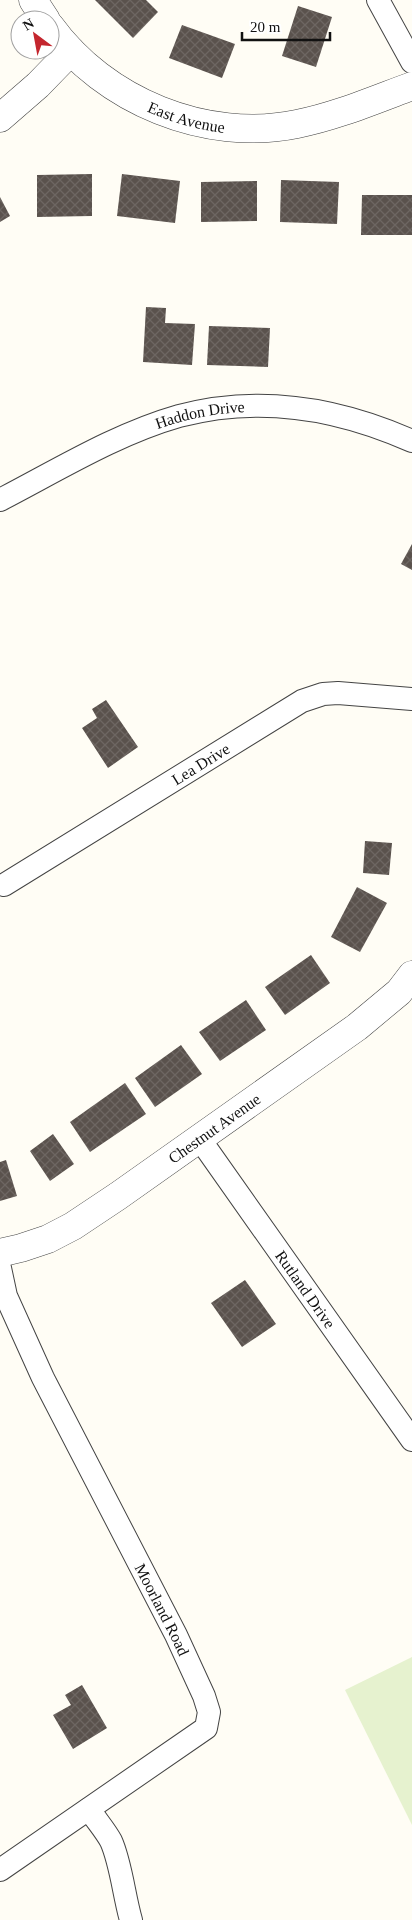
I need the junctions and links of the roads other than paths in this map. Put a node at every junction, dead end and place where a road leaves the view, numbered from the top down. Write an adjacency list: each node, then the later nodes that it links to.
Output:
1 (378, 0): 4 (street)
2 (60, 38): 3 (street, East Avenue)
3 (71, 51): 5 (street, East Avenue); 6 (street)
4 (412, 62)
5 (412, 86)
6 (0, 118)
7 (412, 441): 8 (street, Haddon Drive)
8 (0, 500)
9 (412, 699): 10 (street, Lea Drive)
10 (4, 885)
11 (411, 978): 12 (street, Chestnut Avenue)
12 (200, 1138): 13 (street, Chestnut Avenue); 15 (street, Rutland Drive)
13 (0, 1253)
14 (0, 1268): 16 (street, Moorland Road)
15 (412, 1440)
16 (89, 1809): 17 (street, Moorland Road); 18 (street)
17 (0, 1870)
18 (131, 1920)

